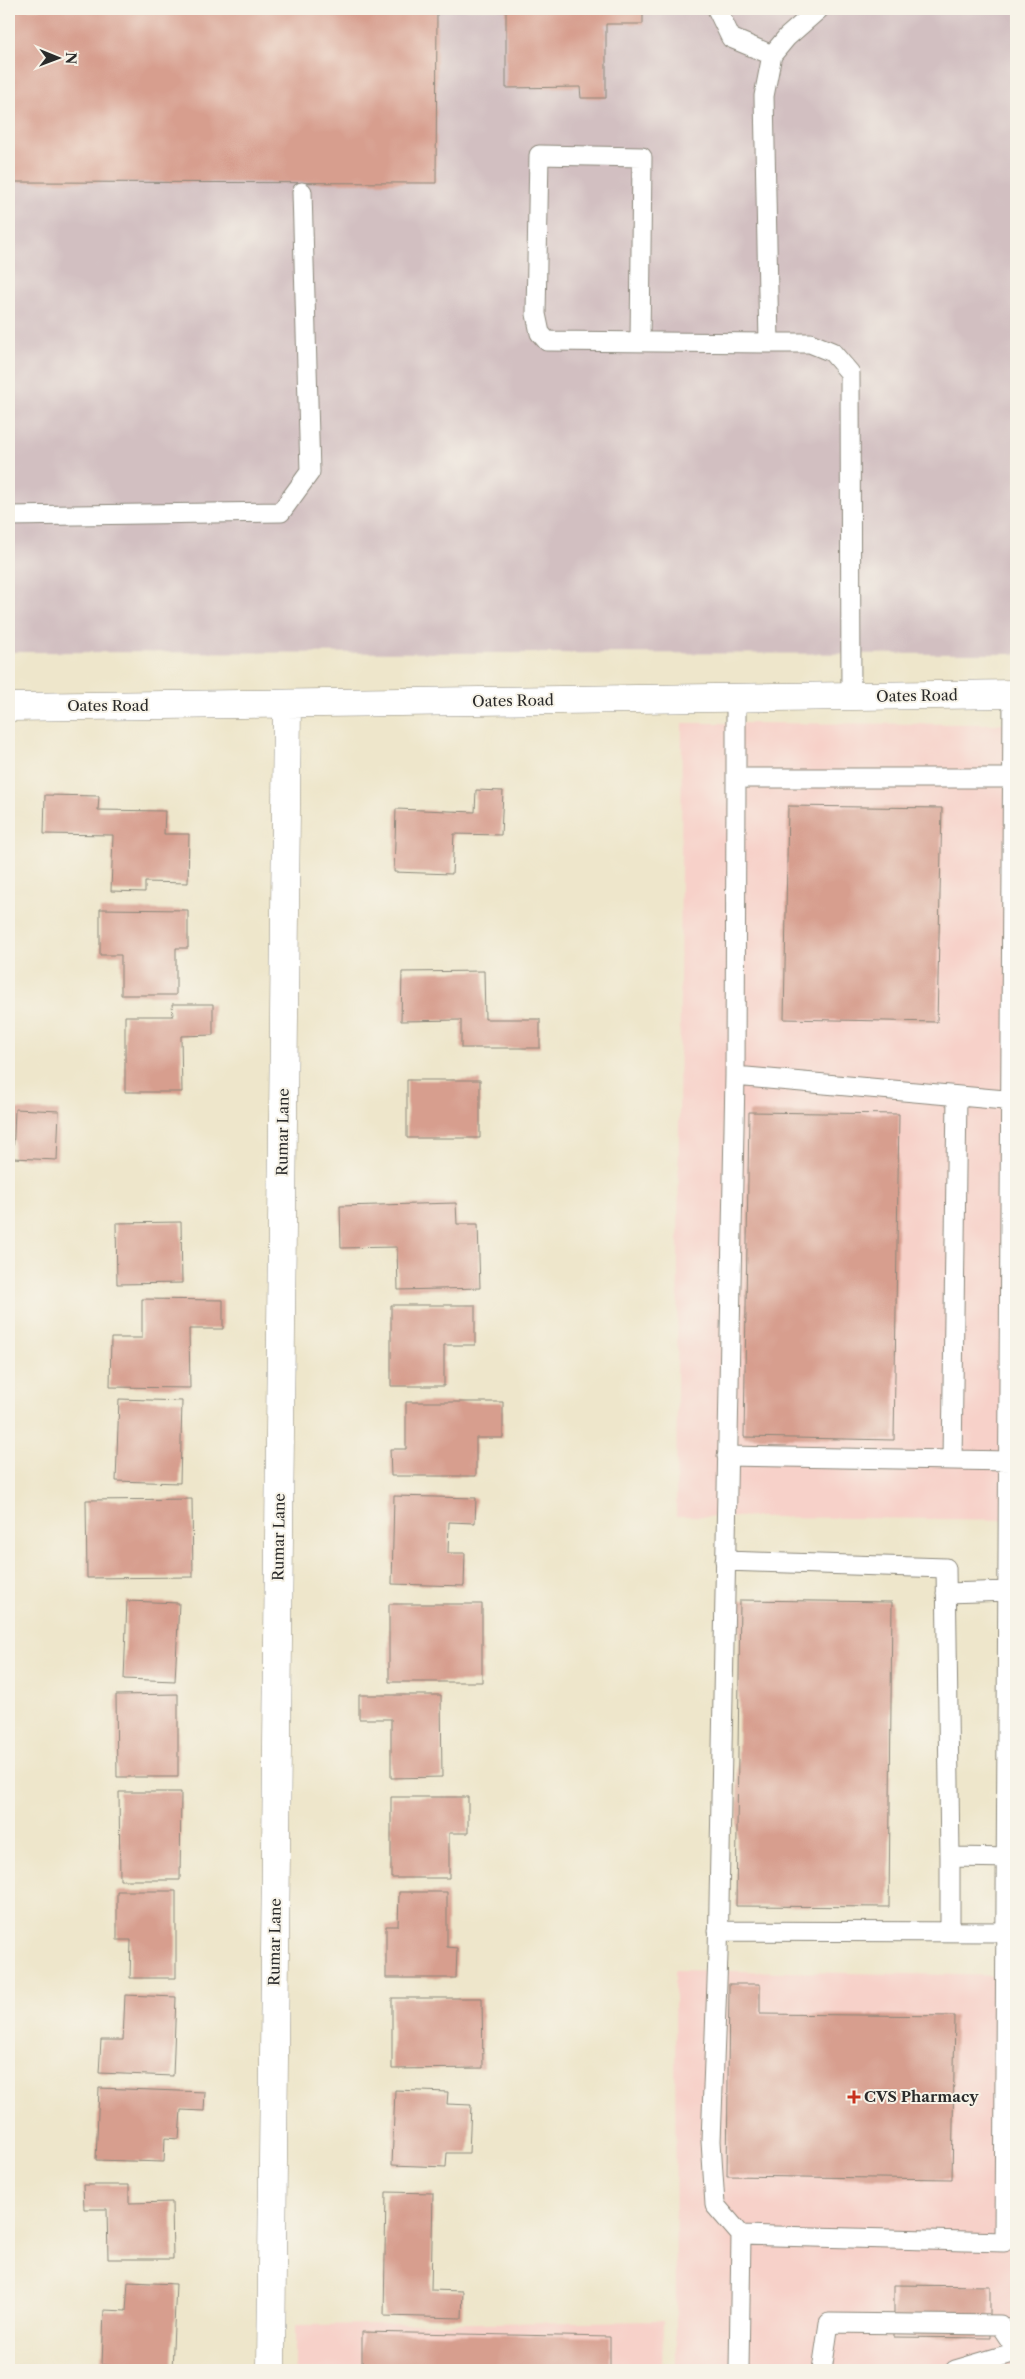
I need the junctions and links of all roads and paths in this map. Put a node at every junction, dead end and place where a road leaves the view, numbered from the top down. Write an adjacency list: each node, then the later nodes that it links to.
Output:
1 (717, 9): 3 (lane)
2 (819, 9): 3 (lane)
3 (772, 55): 6 (lane)
4 (302, 192): 7 (lane)
5 (640, 342): 5 (lane); 6 (lane)
6 (769, 343): 9 (lane)
7 (9, 516)
8 (1015, 694): 9 (street, Oates Road); 14 (lane)
9 (851, 697): 10 (street, Oates Road)
10 (736, 698): 11 (street, Oates Road); 13 (lane)
11 (287, 704): 12 (street, Oates Road); 32 (street, Rumar Lane)
12 (9, 707)
13 (736, 778): 14 (lane); 15 (lane)
14 (1013, 778): 17 (lane)
15 (734, 1076): 16 (lane); 18 (lane)
16 (957, 1096): 17 (lane); 19 (lane)
17 (1014, 1101): 20 (lane)
18 (727, 1456): 19 (lane); 21 (lane)
19 (952, 1460): 20 (lane)
20 (1010, 1460): 22 (lane)
21 (725, 1561): 23 (lane); 26 (lane)
22 (1009, 1592): 23 (lane); 25 (lane)
23 (946, 1593): 24 (lane)
24 (950, 1858): 25 (lane); 27 (lane)
25 (1012, 1858): 28 (lane)
26 (718, 1931): 27 (lane); 30 (lane)
27 (950, 1932): 28 (lane)
28 (1007, 1932): 29 (lane)
29 (1012, 2014): 30 (lane)
30 (741, 2235): 33 (lane)
31 (1016, 2350): 34 (lane); 35 (lane)
32 (271, 2370)
33 (739, 2370)
34 (822, 2370)
35 (954, 2370)

